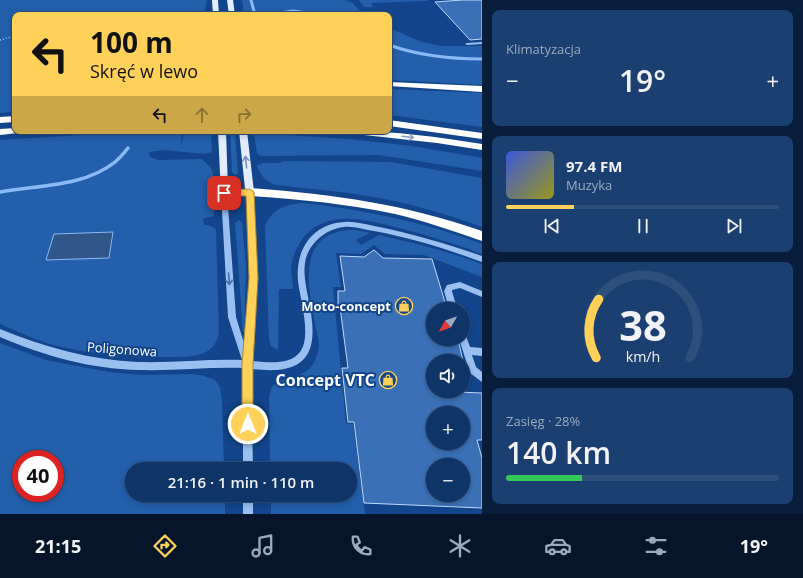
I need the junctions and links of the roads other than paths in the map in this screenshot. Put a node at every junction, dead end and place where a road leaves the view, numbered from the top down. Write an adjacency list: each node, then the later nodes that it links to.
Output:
1 (215, 0): 3 (main road)
2 (230, 0): 4 (main road)
3 (216, 12)
4 (232, 12)
5 (482, 43): 6 (street)
6 (467, 44)
7 (392, 84): 8 (highway)
8 (482, 89)
9 (0, 120): 10 (highway)
10 (12, 120)
11 (392, 123): 17 (highway)
12 (12, 131): 13 (highway)
13 (0, 132)
14 (222, 134): 20 (main road)
15 (243, 134): 19 (main road, one-way to 15)
16 (382, 134): 18 (highway, one-way to 18)
17 (482, 136)
18 (482, 147)
19 (250, 192): 20 (main road); 21 (highway); 29 (street)
20 (224, 193): 29 (street, one-way to 29)
21 (482, 236)
22 (482, 259): 29 (street, Poligonowa)
23 (482, 294): 24 (street)
24 (451, 302)
25 (0, 333): 29 (street, Poligonowa)
26 (465, 346): 27 (street)
27 (466, 351): 28 (street); 30 (street)
28 (482, 352)
29 (247, 364): 31 (street)
30 (482, 378)
31 (248, 462)
32 (248, 502): 33 (street)
33 (248, 514)

